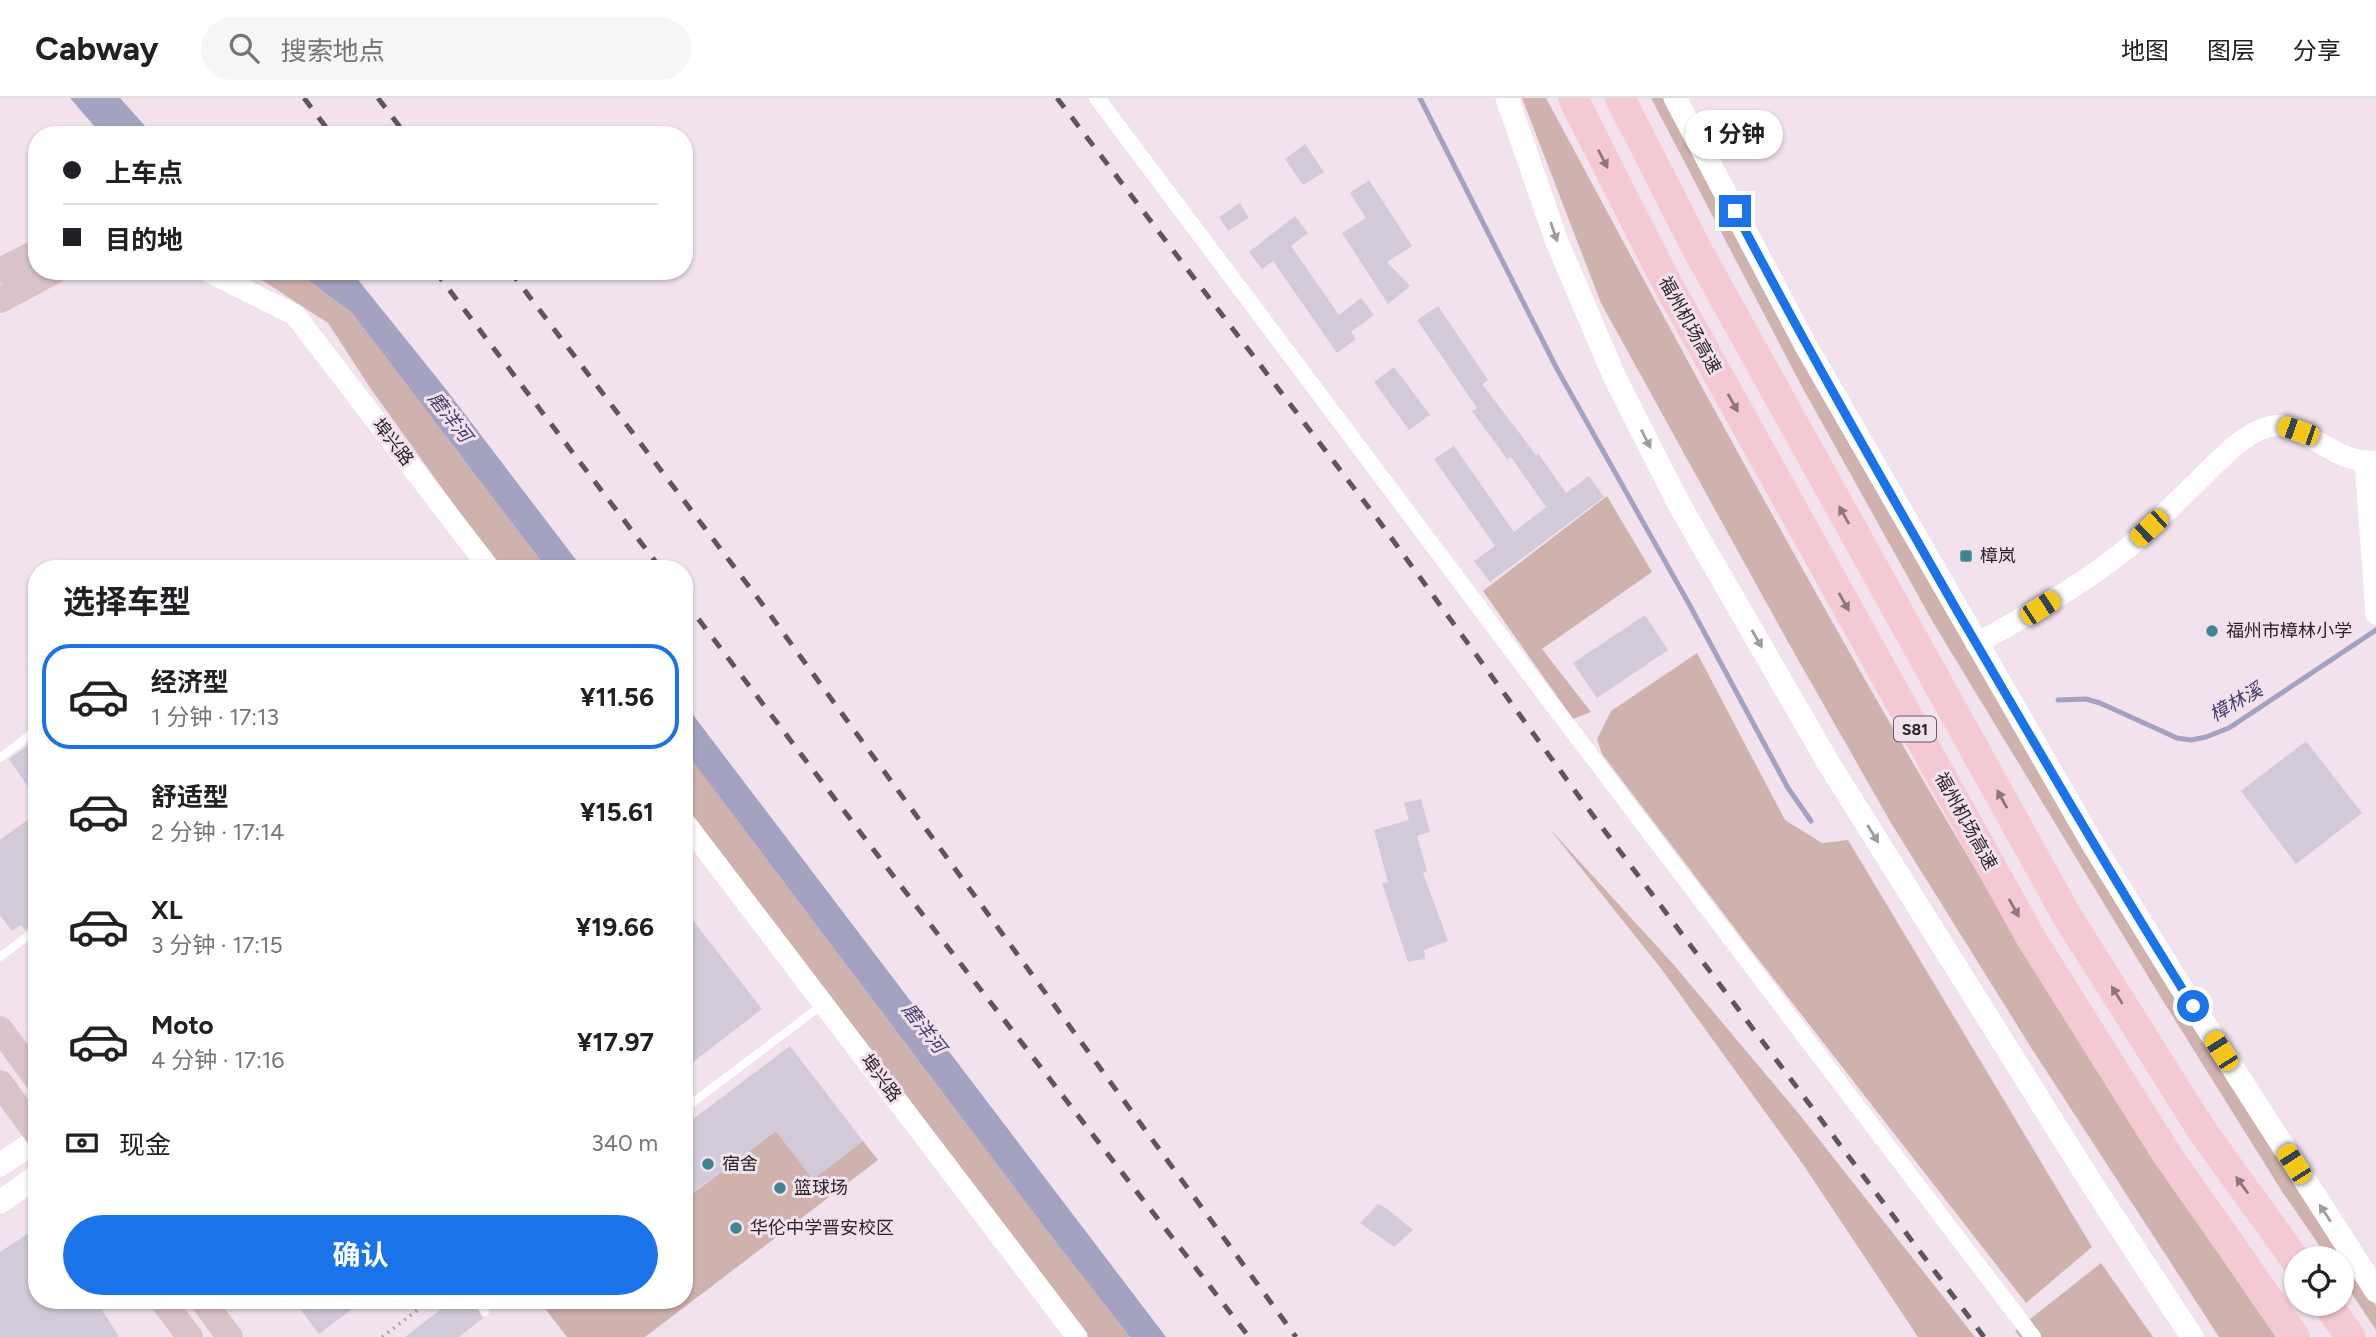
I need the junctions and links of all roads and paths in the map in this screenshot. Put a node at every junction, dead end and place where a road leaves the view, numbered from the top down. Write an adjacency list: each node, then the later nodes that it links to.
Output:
1 (1097, 98): 42 (street)
2 (1507, 98): 43 (main road, one-way to 43)
3 (1573, 98): 44 (highway, 福州机场高速 / S81, one-way to 44)
4 (1620, 98): 30 (highway, S81, one-way to 4)
5 (1675, 98): 14 (main road)
6 (28, 257): 7 (main road)
7 (0, 271)
8 (37, 280): 10 (main road)
9 (225, 280): 12 (street, 埠兴路)
10 (0, 300)
11 (2371, 461): 13 (street); 14 (street)
12 (483, 560)
13 (2376, 614)
14 (1976, 643): 31 (main road, one-way to 14)
15 (28, 736): 16 (lane)
16 (0, 758)
17 (693, 833): 20 (street, 埠兴路)
18 (28, 936): 19 (lane)
19 (0, 957)
20 (824, 1003): 24 (lane); 41 (street, 埠兴路)
21 (0, 1029): 22 (main road)
22 (28, 1067)
23 (0, 1083): 25 (main road)
24 (693, 1102)
25 (28, 1122)
26 (28, 1146): 27 (main road)
27 (0, 1165)
28 (28, 1182): 29 (main road)
29 (0, 1202)
30 (2285, 1246)
31 (2374, 1282)
32 (169, 1309): 38 (main road)
33 (209, 1309): 39 (main road)
34 (419, 1309): 40 (path)
35 (483, 1309): 36 (lane)
36 (485, 1312)
37 (2336, 1316): 45 (highway)
38 (190, 1337)
39 (230, 1337)
40 (382, 1337)
41 (1077, 1337)
42 (2032, 1337)
43 (2192, 1337)
44 (2295, 1337)
45 (2351, 1337)

